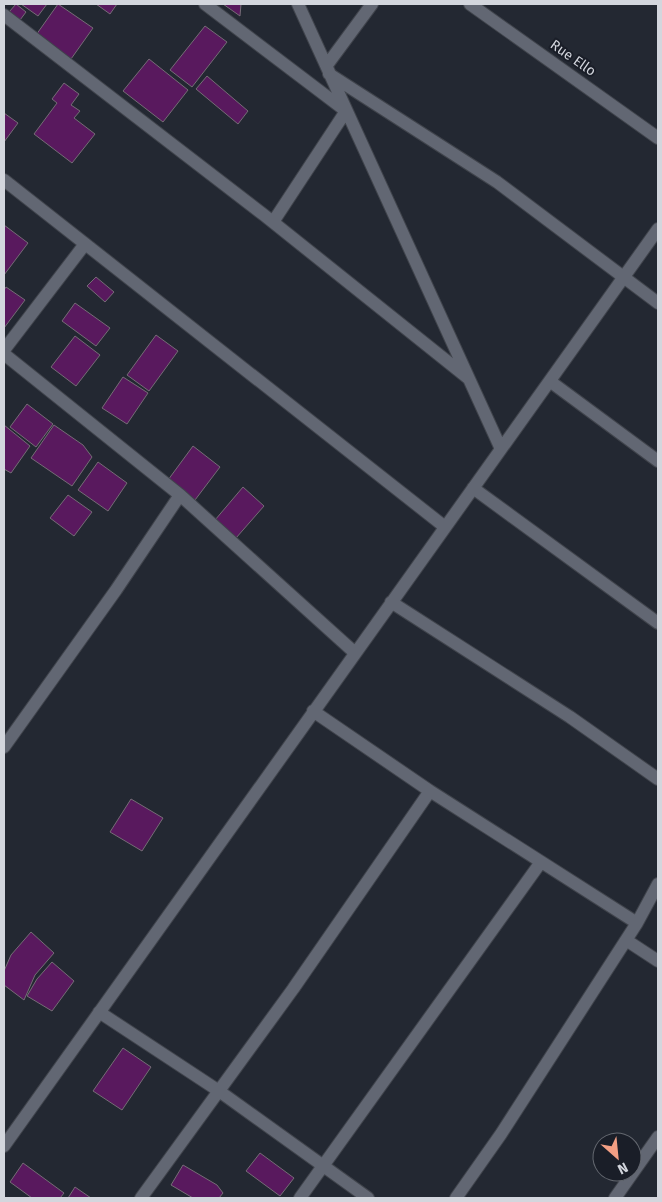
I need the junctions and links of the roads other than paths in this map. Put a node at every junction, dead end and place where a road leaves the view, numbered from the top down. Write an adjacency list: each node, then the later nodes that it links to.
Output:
1 (205, 4): 7 (street)
2 (298, 4): 6 (street)
3 (372, 4): 6 (street)
4 (470, 4): 8 (street, Rue Ello)
5 (4, 15): 10 (street)
6 (328, 69): 7 (street); 13 (street)
7 (346, 111): 10 (street); 17 (street)
8 (658, 138)
9 (4, 180): 12 (street)
10 (273, 222): 17 (street)
11 (658, 229): 13 (street)
12 (85, 244): 15 (street); 23 (street)
13 (623, 278): 14 (street); 18 (street)
14 (658, 303)
15 (4, 350)
16 (4, 354): 22 (street)
17 (468, 378): 19 (street)
18 (551, 382): 19 (street); 20 (street)
19 (501, 449): 21 (street)
20 (658, 462)
21 (473, 488): 23 (street); 25 (street)
22 (180, 495): 26 (street); 28 (street)
23 (445, 527): 24 (street)
24 (392, 602): 26 (street); 29 (street)
25 (658, 624)
26 (354, 652): 27 (street)
27 (314, 711): 30 (street); 36 (street)
28 (4, 747)
29 (658, 779)
30 (430, 791): 31 (street); 37 (street)
31 (541, 862): 33 (street); 41 (street)
32 (658, 884): 33 (street)
33 (637, 923): 34 (street)
34 (626, 940): 35 (street); 45 (street)
35 (658, 961)
36 (99, 1012): 37 (street); 38 (street)
37 (219, 1091): 41 (street); 42 (street)
38 (8, 1129): 40 (street)
39 (658, 1137): 46 (street)
40 (4, 1146)
41 (322, 1167): 43 (street); 44 (street)
42 (141, 1198)
43 (300, 1198)
44 (368, 1198)
45 (456, 1198)
46 (615, 1198)

